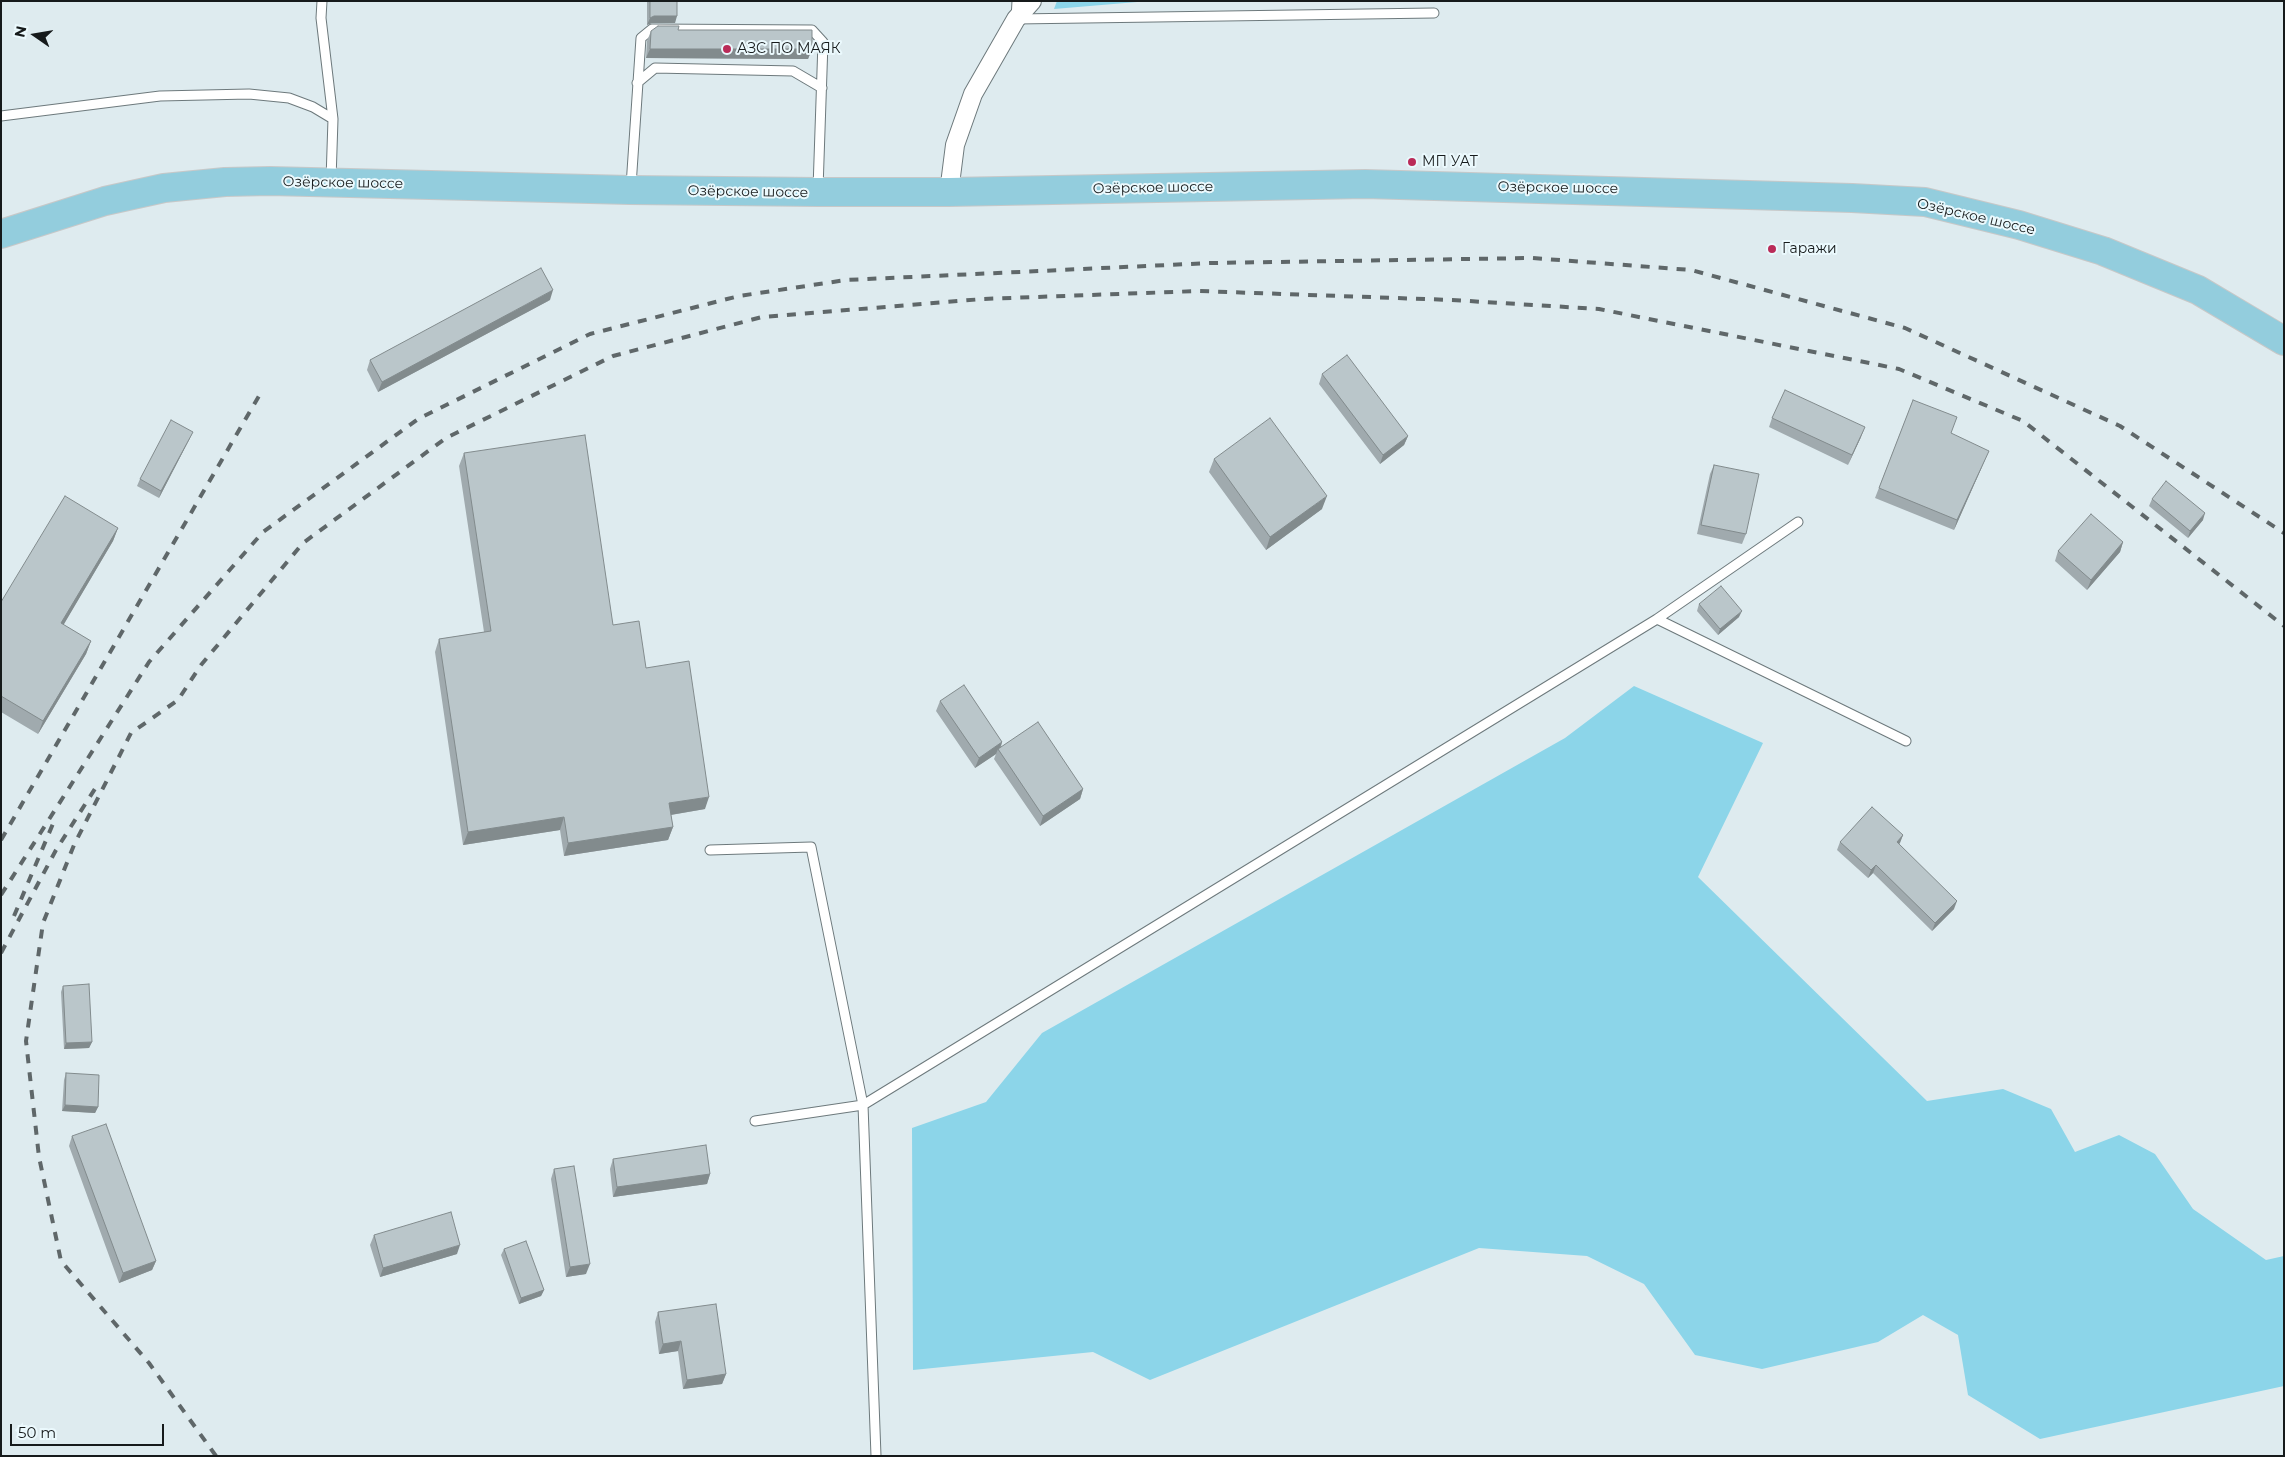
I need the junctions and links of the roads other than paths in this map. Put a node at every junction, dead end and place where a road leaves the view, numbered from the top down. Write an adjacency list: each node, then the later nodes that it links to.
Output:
1 (322, 1): 8 (lane)
2 (1032, 1): 3 (street)
3 (1017, 10): 4 (lane); 12 (street)
4 (1434, 14)
5 (637, 84): 6 (lane); 6 (lane); 10 (lane)
6 (822, 88): 11 (lane)
7 (1, 116): 8 (lane)
8 (333, 119): 9 (lane)
9 (331, 182): 10 (main road, Озёрское шоссе); 13 (main road, Озёрское шоссе)
10 (630, 190): 11 (main road, Озёрское шоссе)
11 (818, 192): 12 (main road, Озёрское шоссе)
12 (949, 192): 14 (main road, Озёрское шоссе)
13 (1, 234)
14 (2284, 341)
15 (1798, 522): 16 (lane)
16 (1657, 619): 17 (lane); 19 (lane)
17 (1906, 741)
18 (710, 850): 19 (lane)
19 (863, 1105): 20 (lane); 21 (lane)
20 (755, 1121)
21 (876, 1456)

